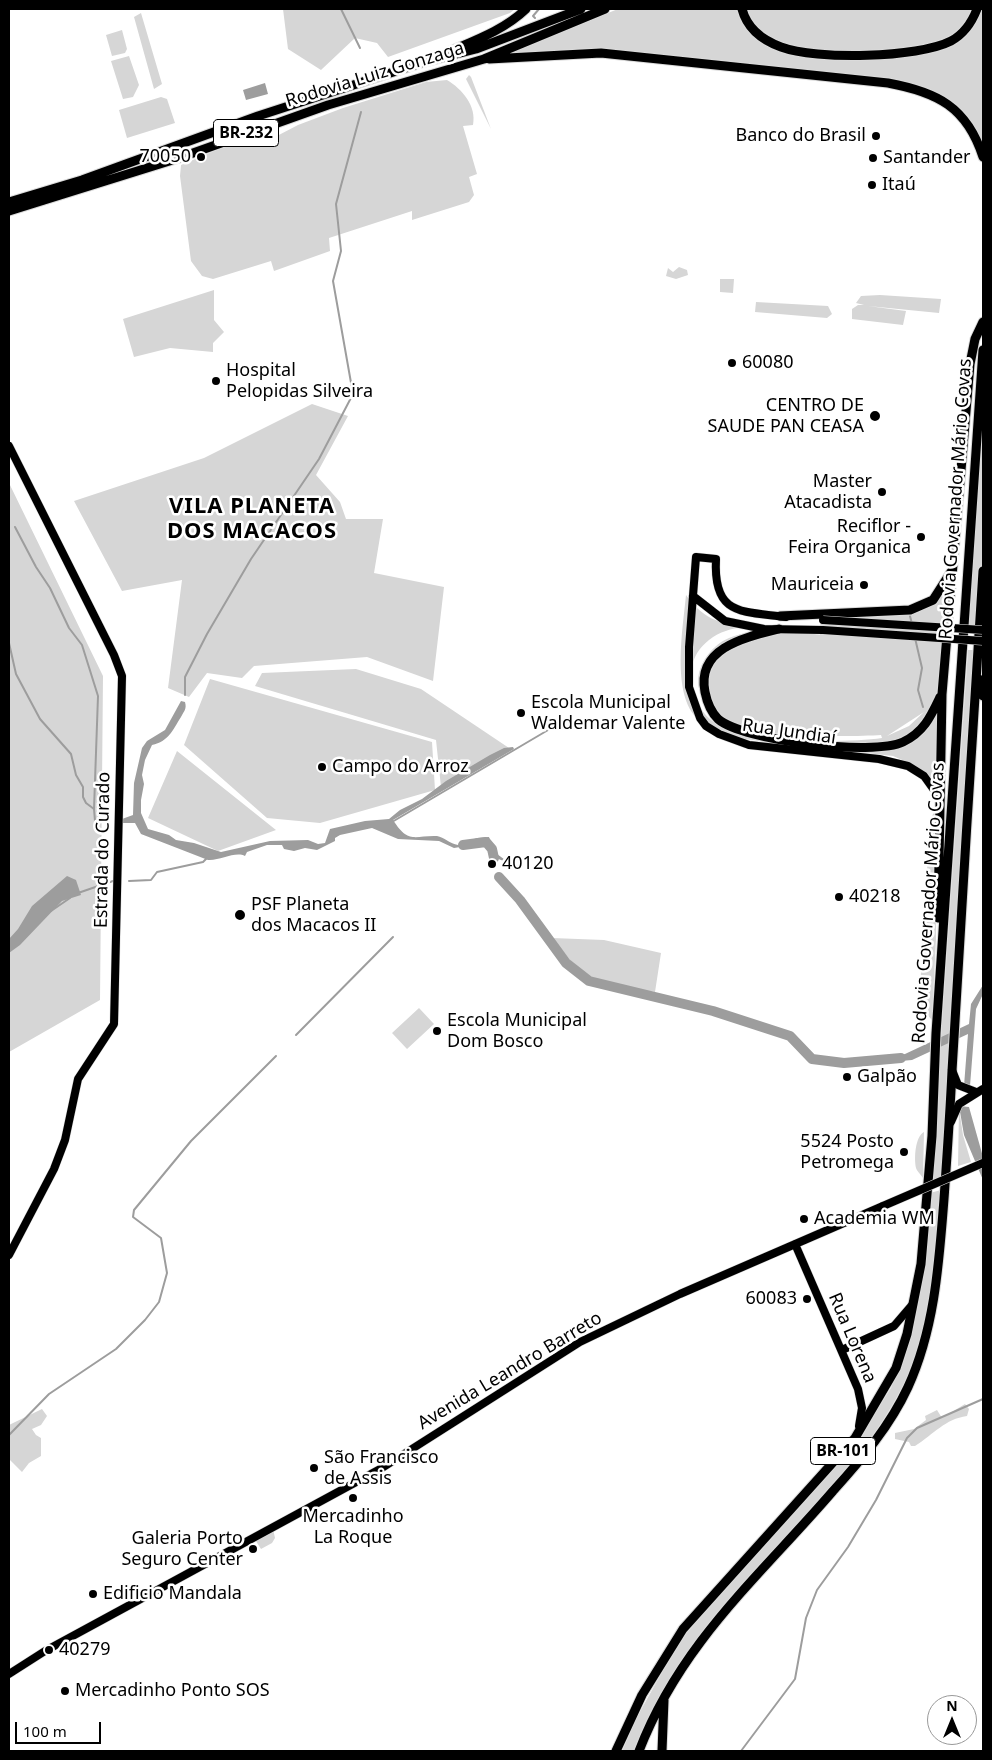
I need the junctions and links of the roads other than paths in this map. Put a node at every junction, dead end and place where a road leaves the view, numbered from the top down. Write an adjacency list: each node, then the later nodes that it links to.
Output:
1 (526, 9): 7 (highway)
2 (581, 9): 7 (highway, Rodovia Luiz Gonzaga / BR-232)
3 (605, 9): 6 (highway, Rodovia Luiz Gonzaga / BR-232)
4 (742, 9): 5 (highway)
5 (977, 9)
6 (484, 59): 8 (highway); 10 (highway, Rodovia Luiz Gonzaga / BR-232)
7 (421, 63): 9 (highway, Rodovia Luiz Gonzaga / BR-232)
8 (983, 157)
9 (9, 202)
10 (9, 211)
11 (983, 322): 14 (highway)
12 (983, 350): 25 (highway, Rodovia Governador Mário Covas / BR-101)
13 (9, 446): 31 (main road, Estrada do Curado)
14 (953, 568): 17 (highway); 22 (highway)
15 (983, 571): 21 (highway, Rodovia Governador Mário Covas / BR-101)
16 (694, 596): 17 (main road, Rua Jundiaí); 18 (main road); 24 (main road, Rua Jundiaí)
17 (780, 616): 19 (main road, bridge)
18 (779, 629): 20 (main road, bridge); 22 (highway)
19 (983, 630)
20 (983, 641)
21 (977, 670): 23 (highway); 26 (highway, Rodovia Governador Mário Covas / BR-101)
22 (942, 694): 24 (highway)
23 (983, 696)
24 (939, 797): 25 (highway)
25 (940, 964): 32 (highway, Rodovia Governador Mário Covas / BR-101)
26 (952, 1070): 27 (main road); 28 (highway, Rodovia Governador Mário Covas / BR-101)
27 (972, 1093): 28 (main road)
28 (950, 1124): 36 (highway, Rodovia Governador Mário Covas / BR-101)
29 (983, 1163): 30 (main road, Avenida Leandro Barreto, bridge)
30 (795, 1244): 33 (main road, Rua Lorena); 35 (main road, Avenida Leandro Barreto)
31 (9, 1255)
32 (916, 1296): 33 (main road); 34 (highway, Rodovia Governador Mário Covas / BR-101)
33 (842, 1350): 34 (main road, Rua Lorena)
34 (849, 1445): 37 (highway, Rodovia Governador Mário Covas / BR-101)
35 (9, 1674)
36 (664, 1698): 38 (highway, Rodovia Governador Mário Covas / BR-101); 39 (highway)
37 (616, 1751)
38 (639, 1751)
39 (662, 1751)

